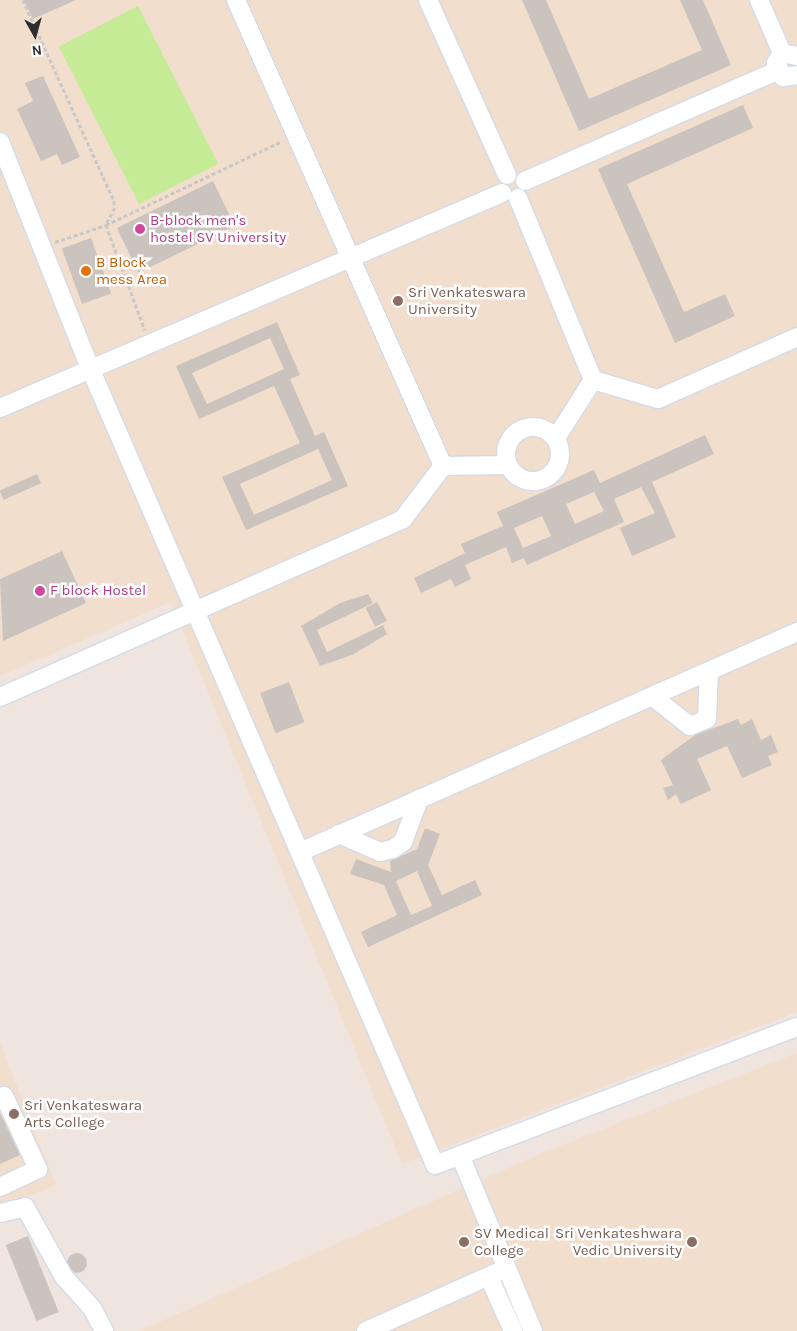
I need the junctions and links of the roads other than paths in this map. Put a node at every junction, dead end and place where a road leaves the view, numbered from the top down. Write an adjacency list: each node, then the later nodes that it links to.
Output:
1 (428, 0): 7 (street)
2 (759, 0): 4 (street)
3 (242, 2): 10 (street)
4 (790, 55): 5 (street)
5 (791, 77): 8 (street)
6 (0, 142): 12 (street)
7 (507, 175): 8 (street); 9 (street)
8 (525, 181): 9 (street)
9 (510, 196): 10 (street); 13 (street)
10 (351, 261): 12 (street); 17 (street)
11 (797, 337): 13 (street)
12 (90, 368): 14 (street); 18 (street)
13 (593, 380): 15 (street)
14 (0, 408)
15 (556, 438): 16 (street); 16 (street)
16 (508, 465): 17 (street)
17 (443, 466): 18 (street)
18 (196, 608): 21 (street); 25 (street)
19 (797, 632): 20 (street)
20 (709, 672): 22 (street); 22 (street)
21 (0, 697)
22 (653, 697): 23 (street)
23 (419, 799): 24 (street); 24 (street)
24 (338, 834): 25 (street)
25 (300, 852): 28 (street)
26 (797, 1027): 28 (street)
27 (0, 1098): 29 (street)
28 (460, 1155): 31 (street)
29 (0, 1187)
30 (0, 1213): 33 (street)
31 (507, 1268): 32 (street); 36 (street)
32 (489, 1277): 34 (street); 35 (street)
33 (104, 1331)
34 (366, 1331)
35 (513, 1331)
36 (533, 1331)

